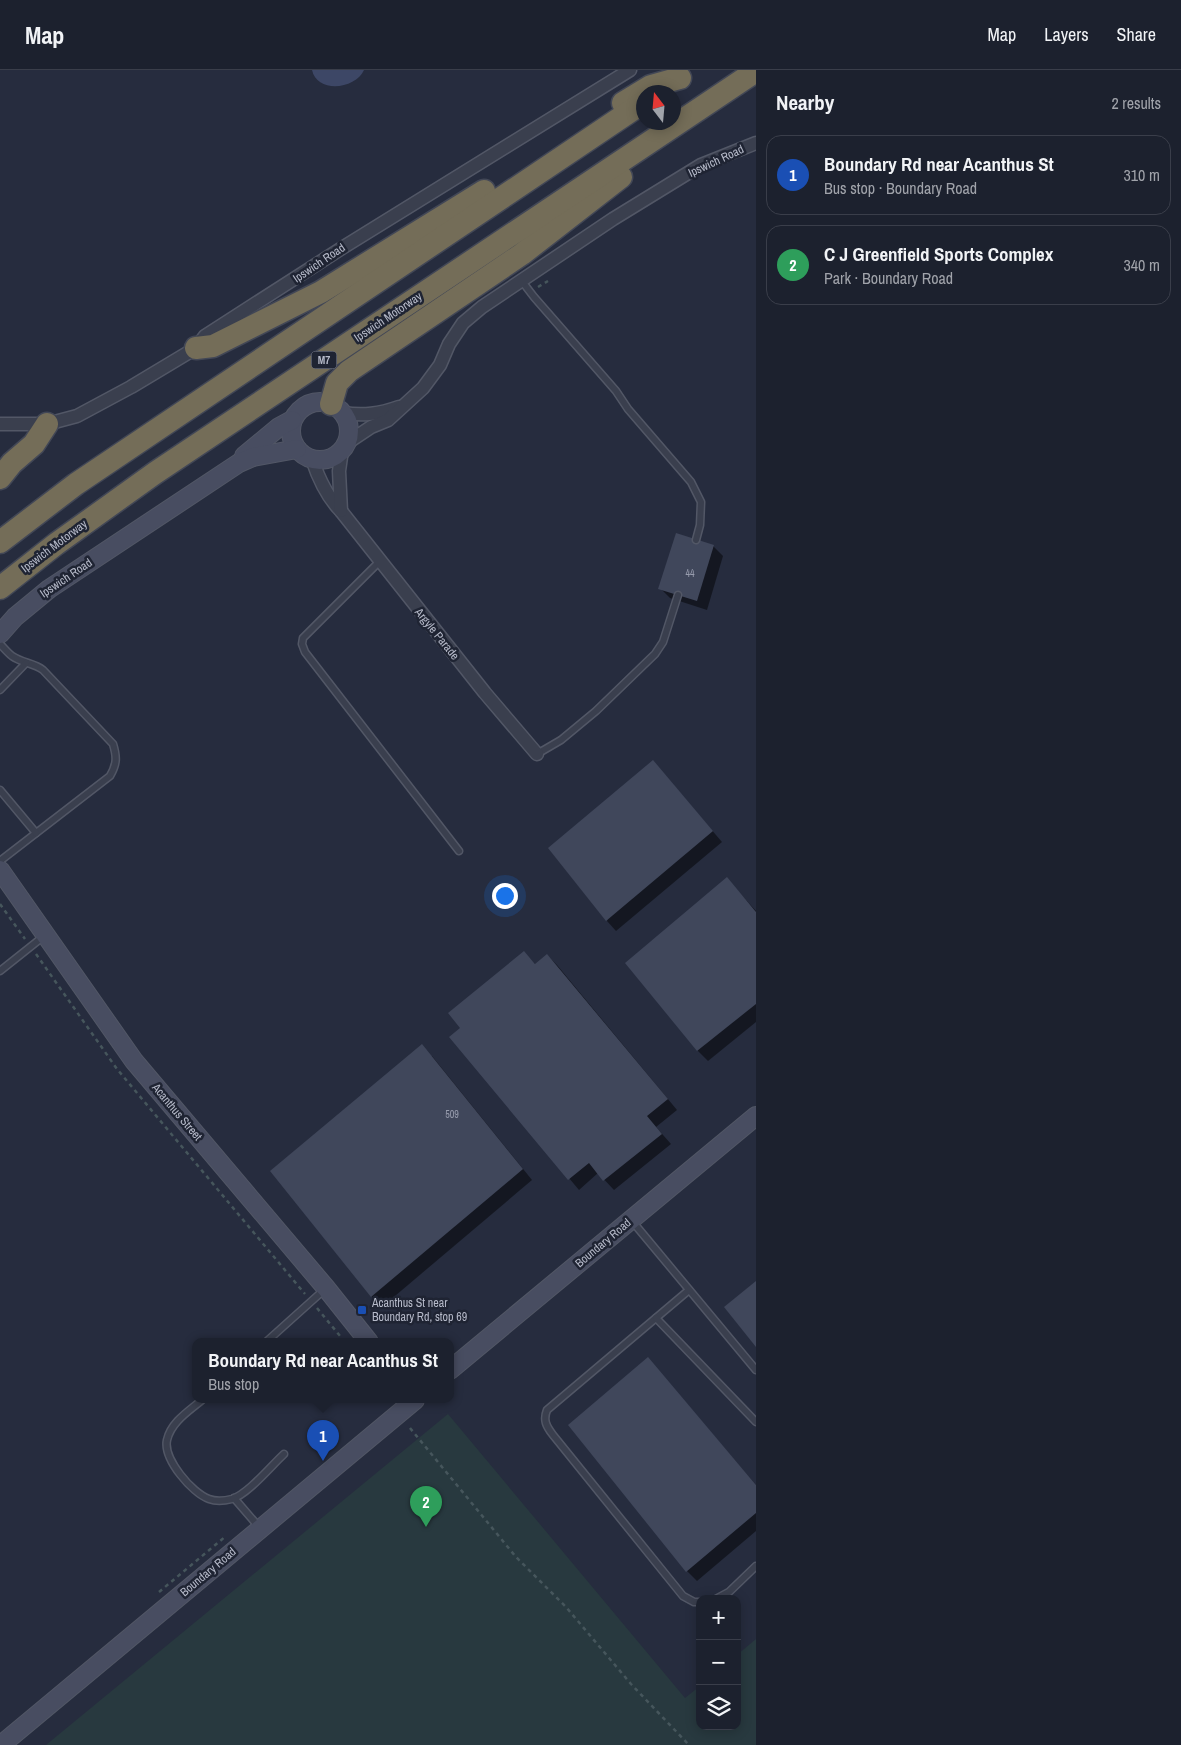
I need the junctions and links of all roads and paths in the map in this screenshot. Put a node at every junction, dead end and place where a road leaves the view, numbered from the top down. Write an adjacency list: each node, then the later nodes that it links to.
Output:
1 (630, 70): 11 (street, Ipswich Road)
2 (756, 71): 6 (highway, Ipswich Motorway / M7)
3 (686, 74): 4 (highway); 11 (highway)
4 (669, 85)
5 (636, 107): 23 (highway)
6 (654, 140): 13 (highway); 25 (highway, Ipswich Motorway / M7)
7 (756, 142): 8 (street, Ipswich Road)
8 (522, 280): 12 (street, Ipswich Road); 22 (lane)
9 (548, 281): 10 (path)
10 (537, 288)
11 (196, 348): 16 (street, Ipswich Road)
12 (404, 406): 13 (street, Ipswich Road); 17 (street, Ipswich Road)
13 (337, 408): 14 (street); 17 (street)
14 (292, 420): 18 (street); 19 (street, Ipswich Road)
15 (0, 424): 16 (street, Ipswich Road)
16 (47, 424): 20 (highway)
17 (344, 446): 18 (street); 21 (street)
18 (304, 454): 19 (street, Ipswich Road); 21 (street, Argyle Parade)
19 (239, 462): 27 (street, Ipswich Road)
20 (0, 478)
21 (341, 510): 24 (street, Argyle Parade)
22 (696, 540)
23 (0, 542)
24 (380, 561): 31 (street, Argyle Parade); 34 (lane)
25 (0, 588)
26 (678, 595): 31 (lane)
27 (0, 634)
28 (0, 644): 29 (lane)
29 (26, 663): 30 (lane); 33 (lane)
30 (0, 690)
31 (537, 754)
32 (0, 790): 33 (lane)
33 (36, 833): 35 (lane)
34 (460, 852)
35 (0, 861)
36 (0, 870): 37 (street, Acanthus Street)
37 (45, 935): 38 (lane); 41 (street, Acanthus Street)
38 (0, 971)
39 (756, 1116): 40 (street, Boundary Road)
40 (631, 1220): 42 (lane); 46 (street, Boundary Road)
41 (326, 1288): 44 (lane); 45 (street, Acanthus Street)
42 (689, 1290): 43 (lane); 47 (lane)
43 (656, 1318): 50 (lane); 57 (lane)
44 (270, 1338)
45 (367, 1338)
46 (454, 1367)
47 (756, 1370)
48 (199, 1403): 53 (lane)
49 (411, 1403): 54 (street, Boundary Road)
50 (756, 1422)
51 (410, 1428): 59 (path)
52 (284, 1454): 53 (lane)
53 (234, 1498): 54 (lane)
54 (260, 1528): 58 (street, Boundary Road)
55 (756, 1566): 56 (lane)
56 (723, 1595)
57 (696, 1602)
58 (1, 1745)
59 (689, 1745)

